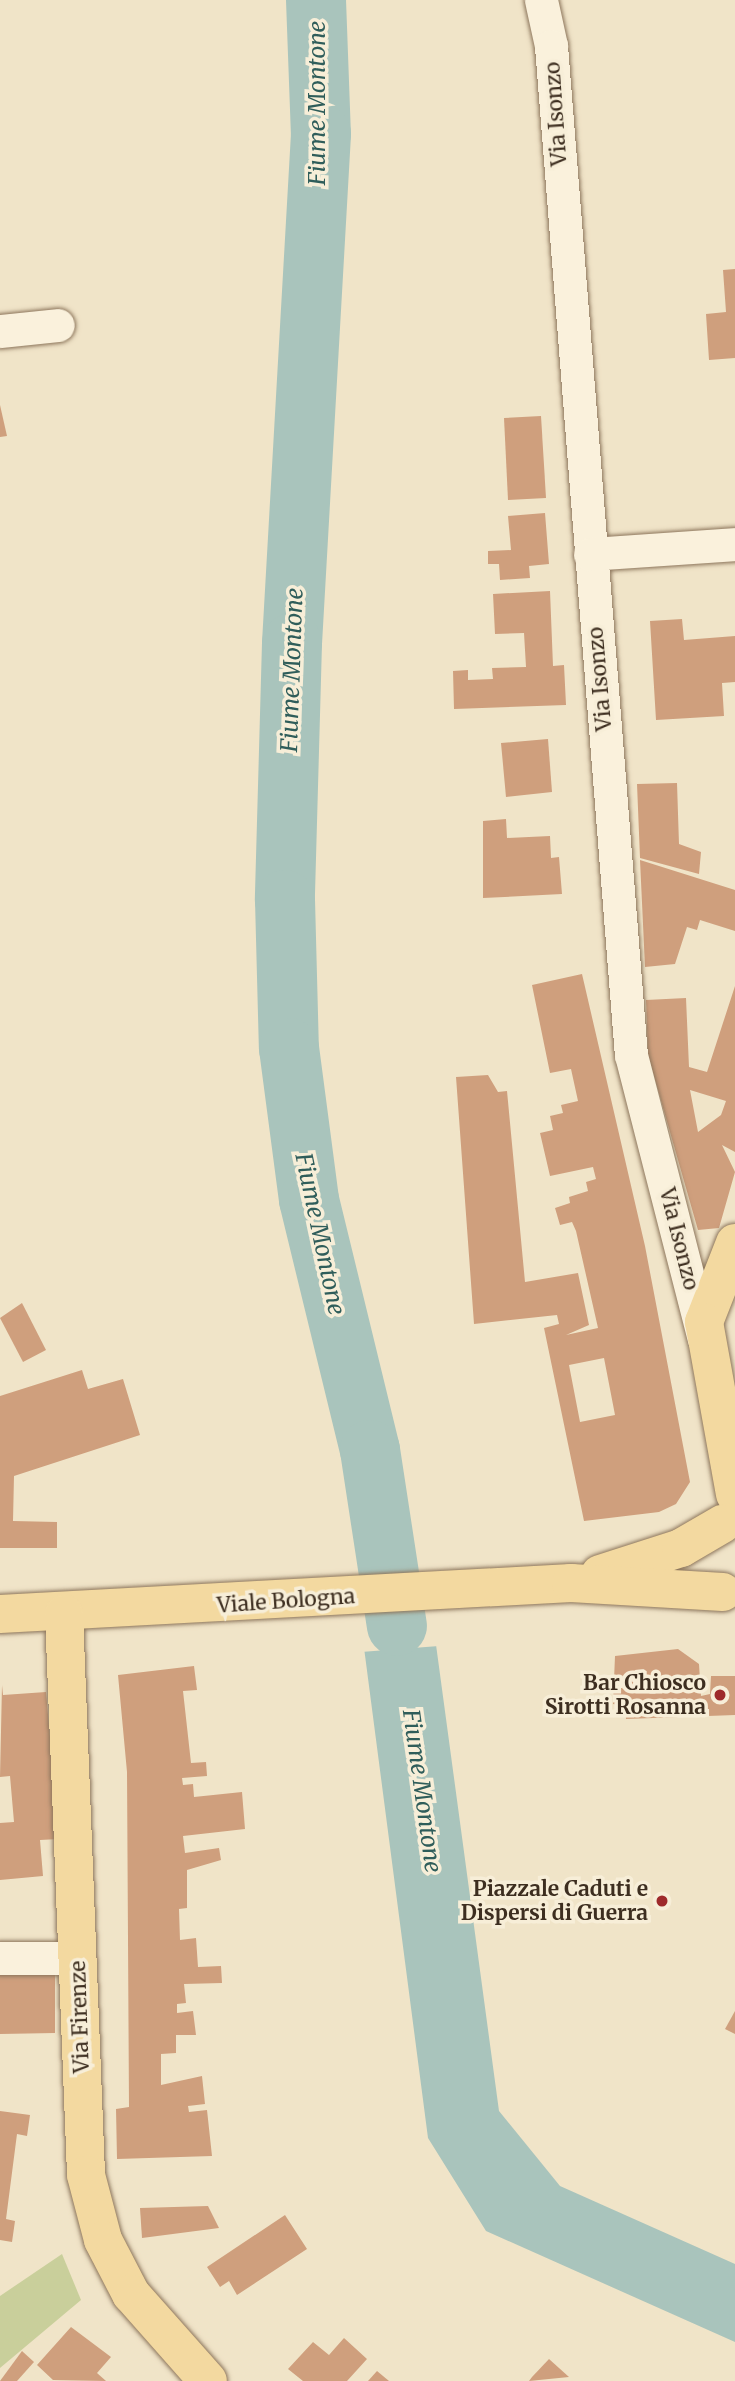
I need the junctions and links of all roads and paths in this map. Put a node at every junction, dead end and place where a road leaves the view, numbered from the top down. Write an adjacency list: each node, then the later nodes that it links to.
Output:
1 (541, 0): 5 (street, Via Isonzo)
2 (58, 325): 3 (street)
3 (0, 331)
4 (735, 544): 5 (street)
5 (590, 554): 7 (street, Via Isonzo)
6 (735, 1243): 7 (main road)
7 (706, 1351): 8 (main road)
8 (731, 1503): 9 (main road, Viale Bologna); 10 (main road)
9 (557, 1584): 10 (main road, Viale Bologna); 12 (main road, Viale Bologna)
10 (732, 1599)
11 (0, 1614): 12 (main road, Viale Bologna)
12 (64, 1614): 14 (main road, Via Firenze)
13 (0, 1958): 14 (street)
14 (78, 1958): 15 (main road, Via Firenze)
15 (208, 2381)

